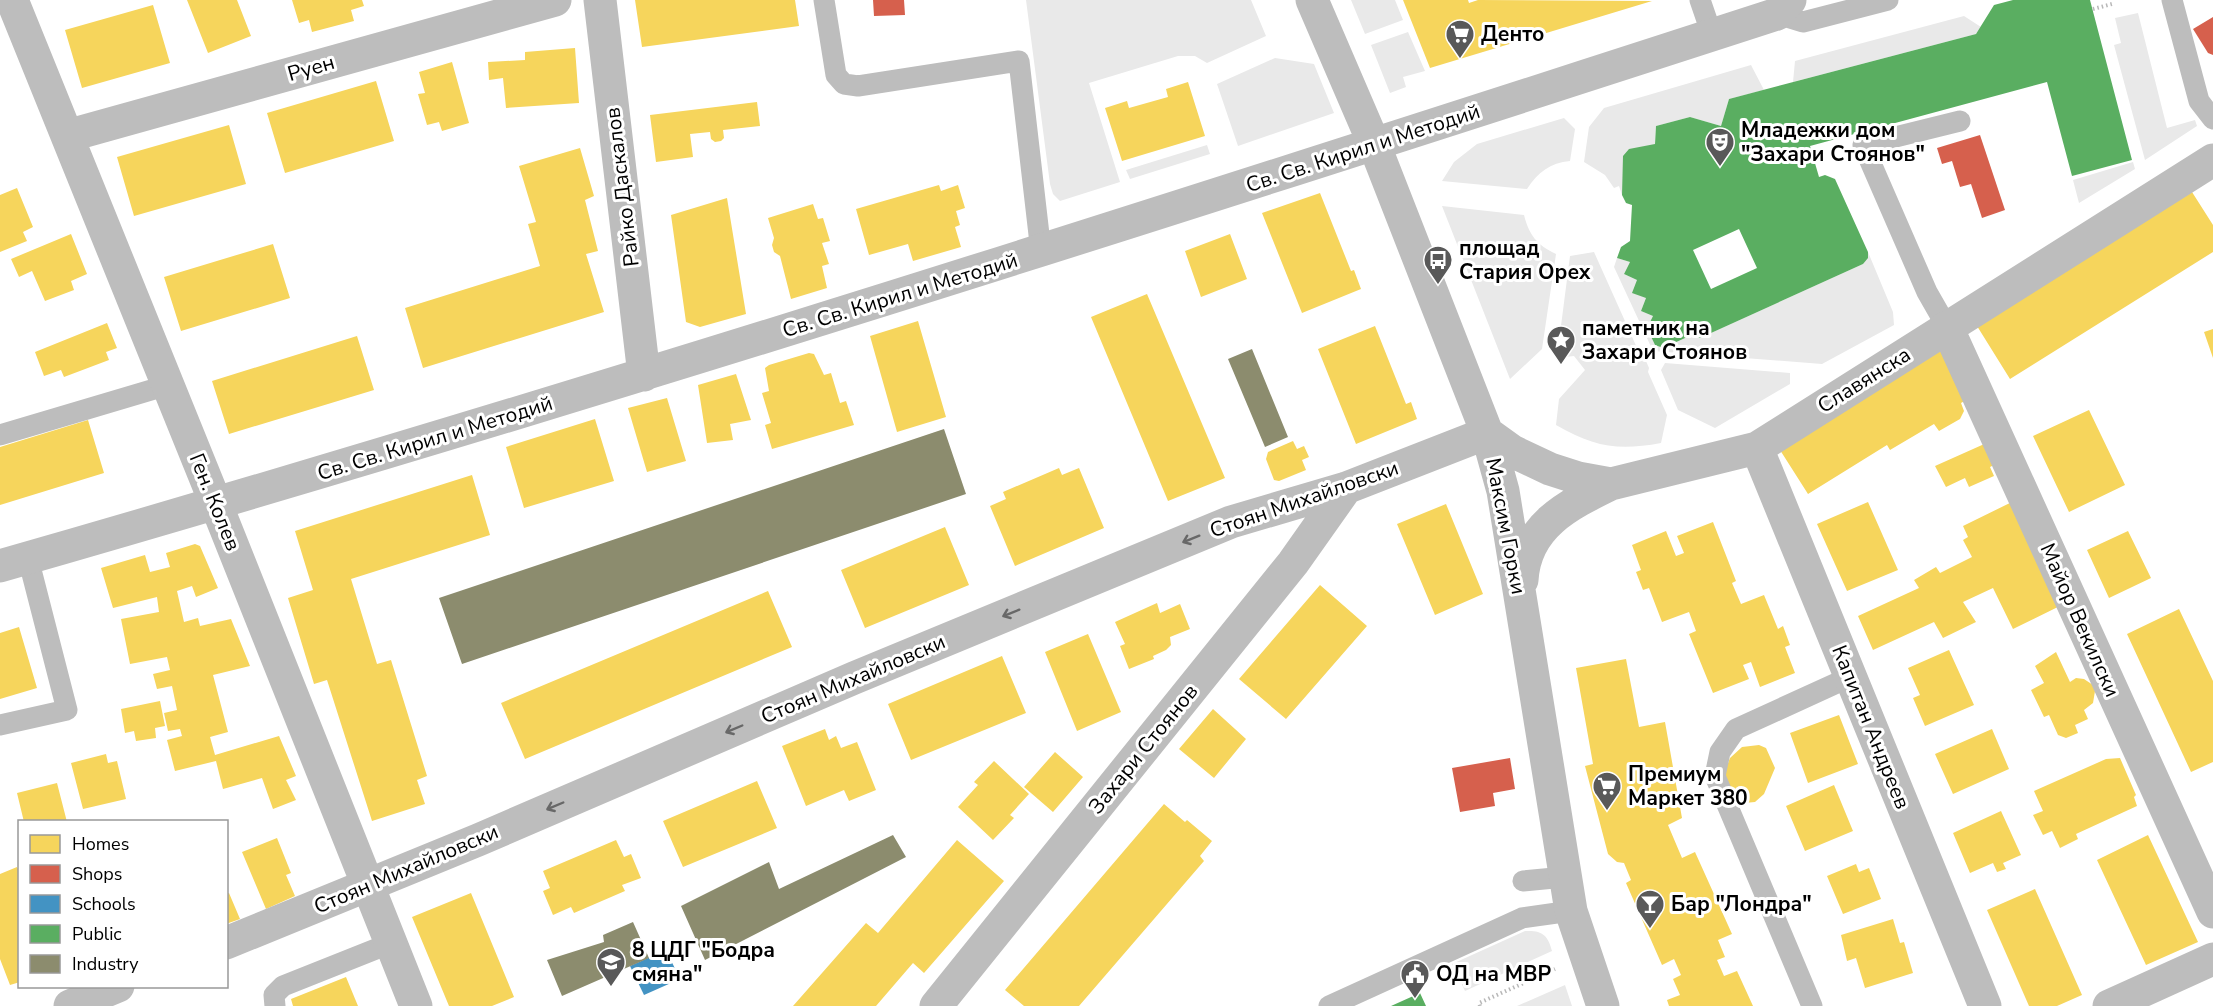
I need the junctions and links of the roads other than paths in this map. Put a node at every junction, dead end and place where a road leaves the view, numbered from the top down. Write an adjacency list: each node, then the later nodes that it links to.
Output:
1 (12, 0): 13 (street, Ген. Колев)
2 (555, 0): 13 (street, Руен)
3 (600, 0): 18 (street, Райко Даскалов)
4 (824, 0): 16 (lane)
5 (1312, 0): 14 (street, Максим Горки)
6 (1700, 0): 10 (lane)
7 (1888, 0): 9 (lane)
8 (2172, 0): 11 (lane)
9 (1783, 7): 10 (street, Св. Св. Кирил и Методий)
10 (1712, 35): 14 (street, Св. Св. Кирил и Методий)
11 (2213, 119)
12 (1960, 121): 17 (lane)
13 (67, 136): 19 (street, Ген. Колев)
14 (1374, 144): 16 (street, Св. Св. Кирил и Методий); 20 (street, Максим Горки)
15 (2211, 165): 17 (street, Славянска)
16 (1041, 252): 18 (street, Св. Св. Кирил и Методий)
17 (1947, 327): 22 (street, Славянска); 34 (street, Майор Векилски)
18 (644, 375): 25 (street, Св. Св. Кирил и Методий)
19 (168, 385): 21 (lane); 25 (street, Ген. Колев)
20 (1487, 433): 23 (street, Славянска); 24 (street, Стоян Михайловски); 27 (street, Максим Горки)
21 (0, 435)
22 (1756, 448): 23 (street, Славянска); 28 (street, Капитан Андреев)
23 (1611, 484): 27 (street)
24 (1346, 488): 32 (street, Стоян Михайловски, one-way to 32); 42 (street, Захари Стоянов)
25 (216, 504): 26 (street, Св. Св. Кирил и Методий); 32 (street, Ген. Колев)
26 (14, 562): 29 (lane)
27 (1521, 600): 30 (street, Максим Горки)
28 (1850, 677): 45 (lane); 46 (street, Капитан Андреев)
29 (0, 725)
30 (1565, 877): 31 (lane); 33 (street, Максим Горки)
31 (1523, 881)
32 (368, 885): 35 (street, Стоян Михайловски); 36 (street, Ген. Колев)
33 (1571, 911): 43 (lane); 44 (street, Максим Горки)
34 (2213, 912)
35 (228, 942)
36 (391, 944): 40 (lane); 41 (street, Ген. Колев)
37 (2213, 959): 47 (street)
38 (115, 988): 39 (street)
39 (70, 1006)
40 (274, 1006)
41 (416, 1006)
42 (936, 1006)
43 (1329, 1006)
44 (1603, 1006)
45 (1812, 1006)
46 (1985, 1006)
47 (2109, 1006)

